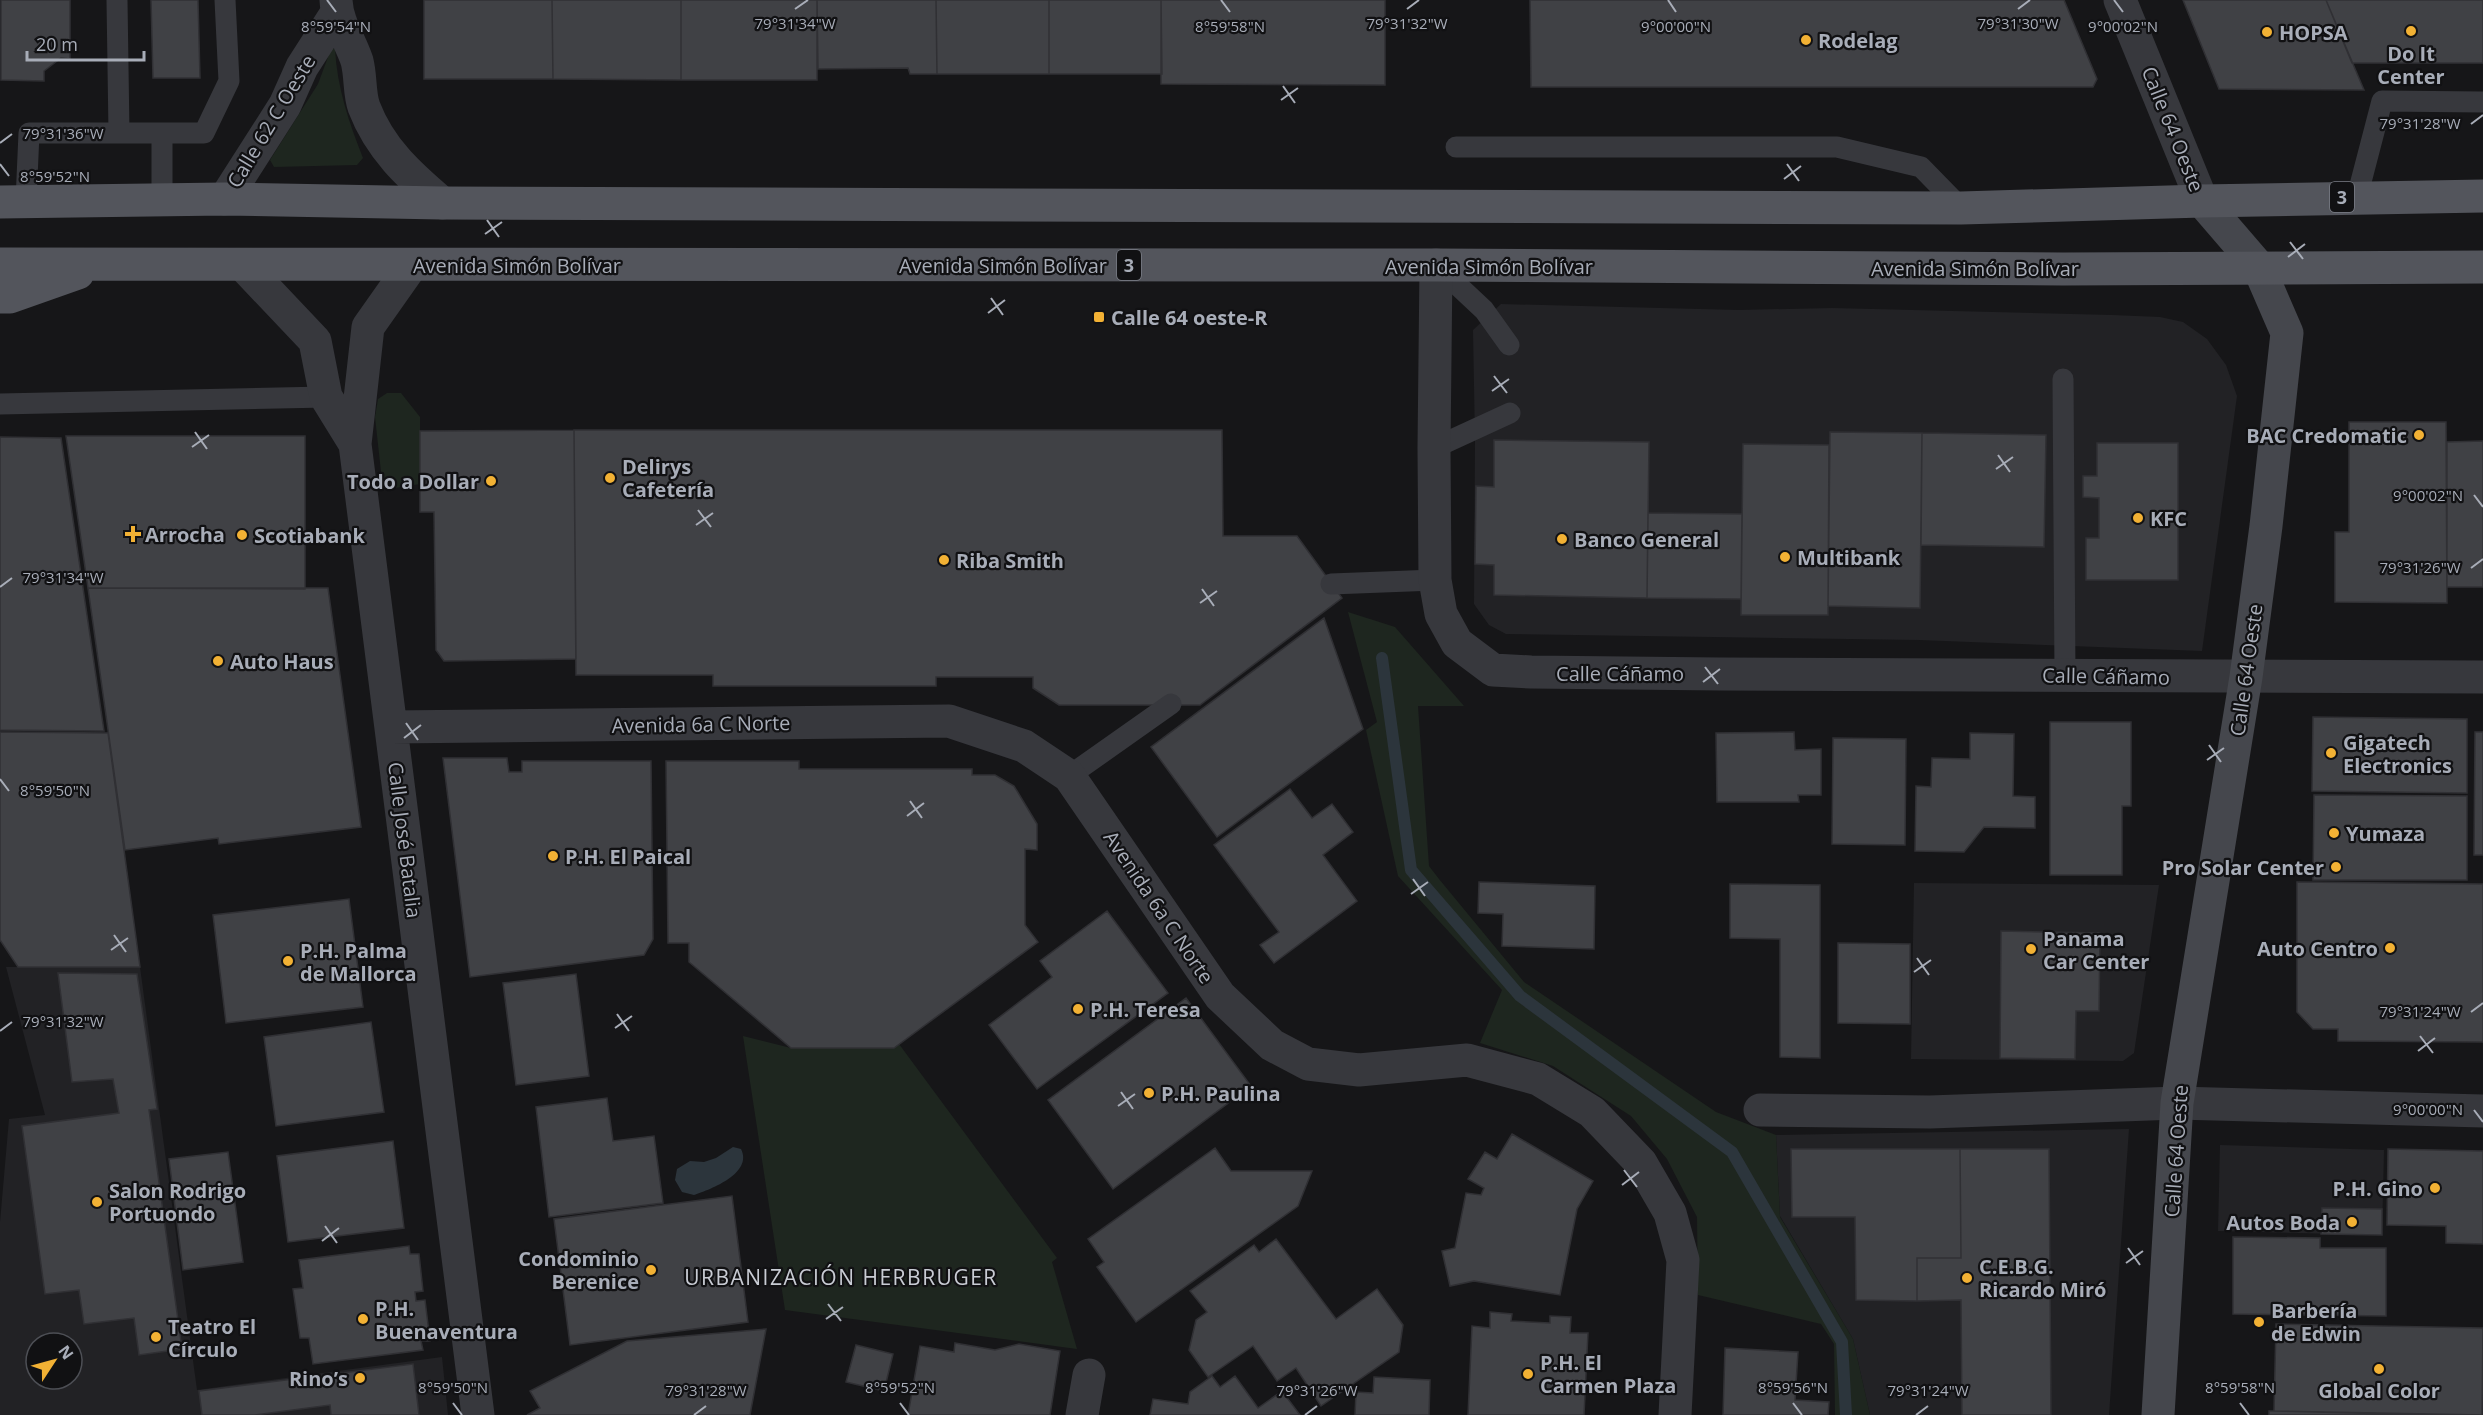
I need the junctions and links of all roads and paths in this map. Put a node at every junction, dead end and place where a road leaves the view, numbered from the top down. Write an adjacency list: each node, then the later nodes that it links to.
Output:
1 (117, 0): 6 (lane)
2 (225, 0): 7 (lane)
3 (2120, 0): 14 (street, Calle 64 Oeste)
4 (336, 7): 11 (street, Calle 62 C Oeste); 15 (street, Calle 62 C Oeste)
5 (2483, 102): 10 (lane)
6 (119, 133): 7 (lane); 13 (lane)
7 (162, 133): 12 (lane)
8 (1456, 147): 16 (lane)
9 (2483, 195): 10 (main road, 3)
10 (2357, 197): 14 (main road, 3)
11 (225, 199): 12 (main road, 3); 15 (main road, 3)
12 (162, 200): 13 (main road, 3)
13 (13, 201)
14 (2202, 201): 16 (main road, 3); 22 (street, Calle 64 Oeste)
15 (442, 203): 16 (main road, 3)
16 (1961, 208)
17 (0, 264): 18 (main road, Avenida Simón Bolívar / 3)
18 (100, 265): 19 (main road, Avenida Simón Bolívar / 3); 24 (main road)
19 (243, 265): 21 (main road, Avenida Simón Bolívar / 3); 27 (street, Calle José Batalia)
20 (1436, 265): 21 (main road, Avenida Simón Bolívar / 3); 22 (main road, Avenida Simón Bolívar / 3); 25 (lane); 31 (street, Calle Cáñamo)
21 (411, 266): 30 (street, Calle José Batalia)
22 (2258, 266): 23 (main road, 3); 35 (street, Calle 64 Oeste)
23 (2483, 267)
24 (0, 297)
25 (1509, 345)
26 (2063, 379): 34 (lane)
27 (326, 397): 28 (lane); 30 (street, Calle José Batalia)
28 (0, 404)
29 (1510, 413): 31 (lane)
30 (355, 444): 38 (street, Calle José Batalia)
31 (1434, 448): 32 (street, Calle Cáñamo)
32 (1435, 579): 33 (lane); 34 (street, Calle Cáñamo)
33 (1331, 584)
34 (2065, 676): 35 (street, Calle Cáñamo)
35 (2246, 677): 36 (street, Calle Cáñamo); 40 (street, Calle 64 Oeste)
36 (2483, 677)
37 (1171, 704): 39 (lane)
38 (391, 727): 39 (street, Avenida 6a C Norte); 44 (street, Calle José Batalia)
39 (1069, 776): 46 (street, Avenida 6a C Norte)
40 (2177, 1103): 41 (street); 42 (street); 47 (street, Calle 64 Oeste)
41 (1760, 1110)
42 (2483, 1111)
43 (1089, 1375): 45 (street)
44 (478, 1415)
45 (1082, 1415)
46 (1675, 1415)
47 (2158, 1415)

